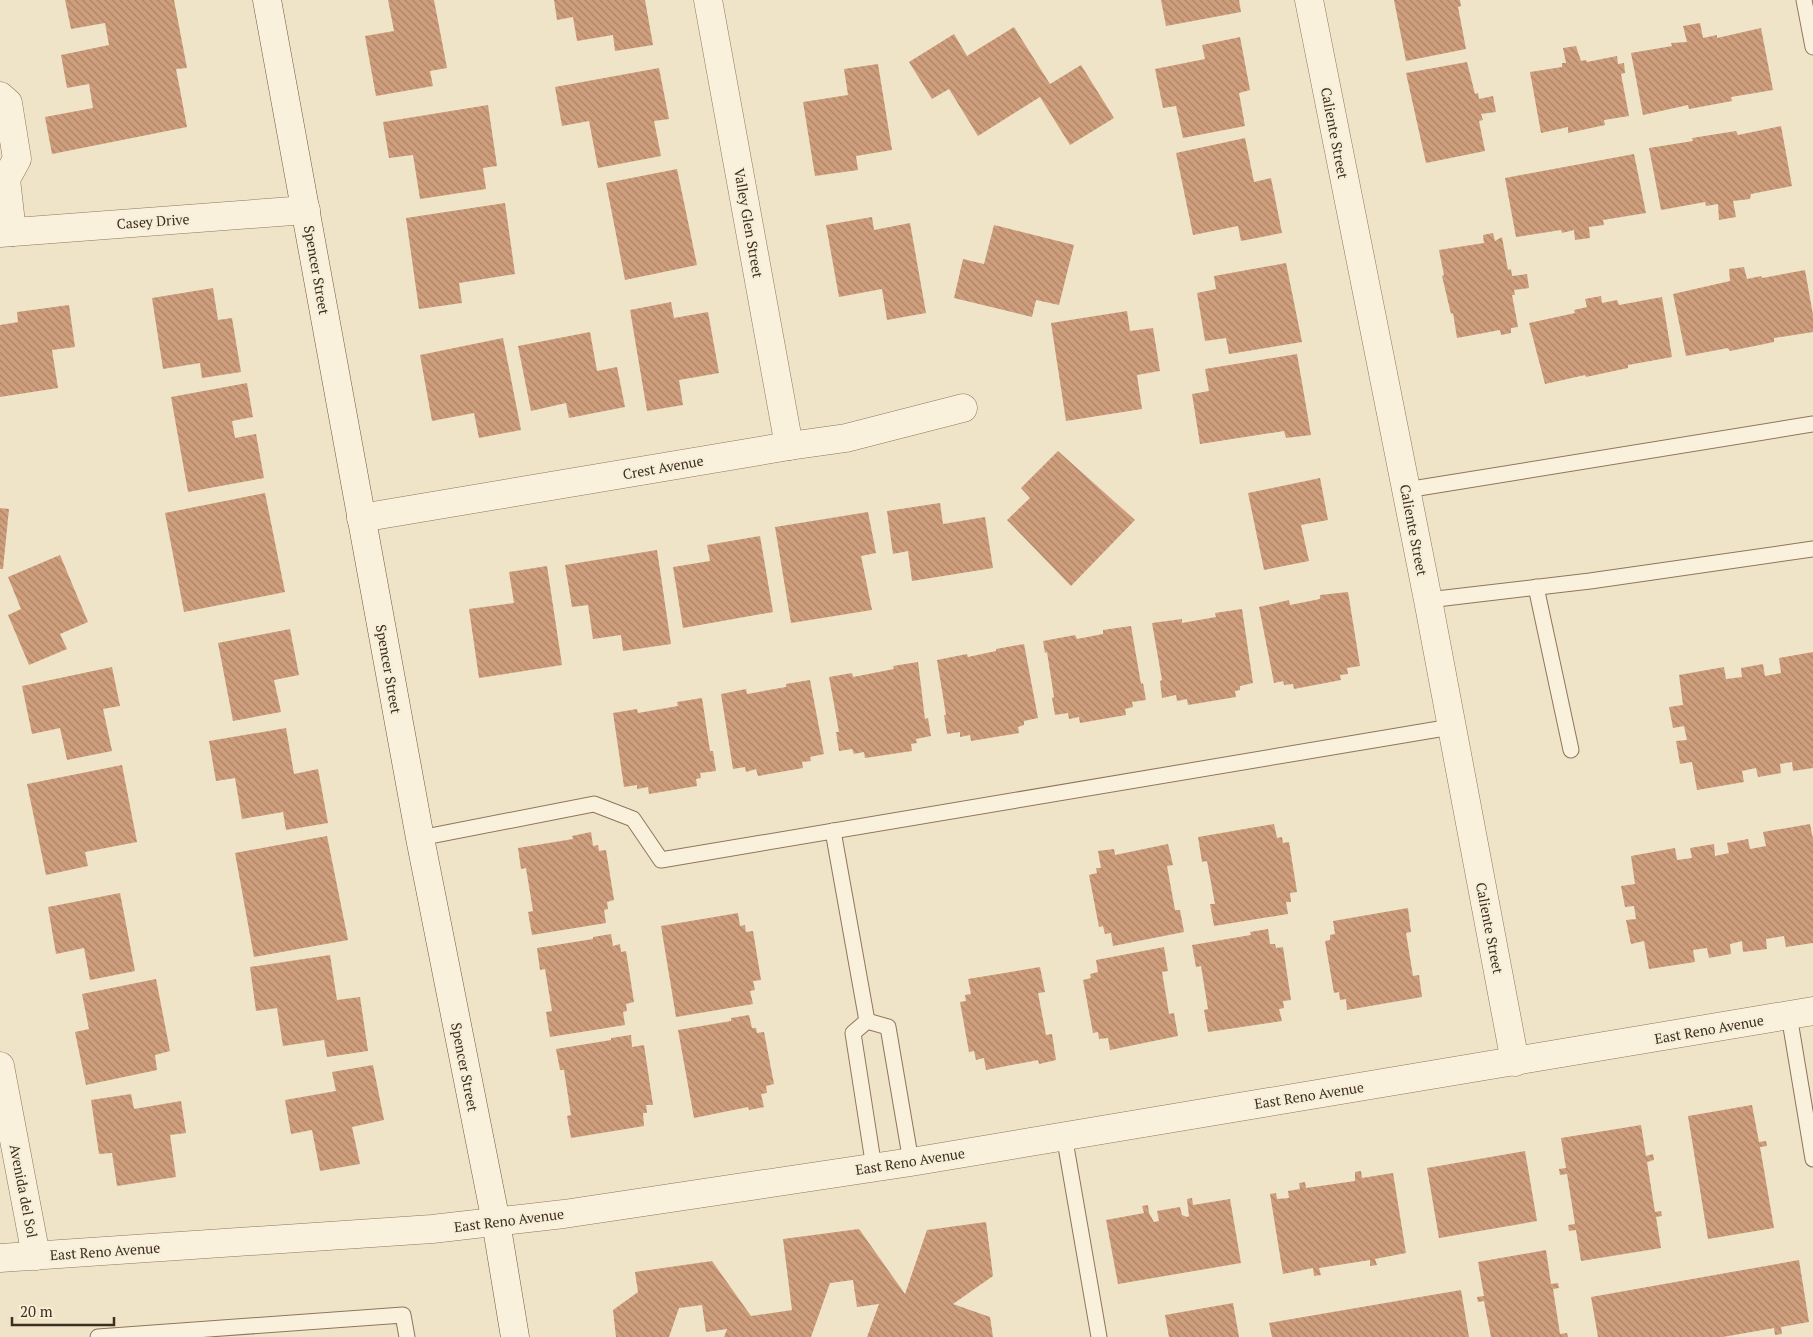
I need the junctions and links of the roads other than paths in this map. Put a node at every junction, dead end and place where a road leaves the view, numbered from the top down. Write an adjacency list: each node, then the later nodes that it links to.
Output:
1 (267, 0): 8 (street, Spencer Street)
2 (708, 0): 12 (street, Valley Glen Street)
3 (1309, 0): 13 (street, Caliente Street)
4 (1804, 0): 5 (lane)
5 (1813, 46)
6 (0, 96): 7 (street)
7 (3, 177): 9 (street)
8 (306, 210): 9 (street, Casey Drive); 14 (street, Spencer Street)
9 (6, 232)
10 (963, 408): 12 (street, Crest Avenue)
11 (1813, 424): 13 (lane)
12 (789, 446): 14 (street, Crest Avenue)
13 (1406, 490): 17 (street, Caliente Street)
14 (361, 518): 21 (street, Spencer Street)
15 (1813, 549): 16 (lane)
16 (1536, 588): 17 (lane); 19 (lane)
17 (1428, 600): 18 (street, Caliente Street)
18 (1451, 728): 20 (lane); 24 (street, Caliente Street)
19 (1571, 750)
20 (832, 831): 21 (lane); 23 (lane)
21 (420, 838): 30 (street, Spencer Street)
22 (1801, 1013): 24 (street, East Reno Avenue); 27 (lane)
23 (867, 1021): 28 (lane); 29 (lane)
24 (1515, 1062): 26 (street, East Reno Avenue)
25 (0, 1066): 31 (street, Avenida del Sol)
26 (1064, 1135): 28 (street, East Reno Avenue); 36 (lane)
27 (1813, 1159)
28 (911, 1162): 29 (street, East Reno Avenue)
29 (874, 1168): 30 (street, East Reno Avenue)
30 (496, 1222): 31 (street, East Reno Avenue); 35 (street, Spencer Street)
31 (36, 1256): 32 (street, East Reno Avenue)
32 (0, 1258)
33 (98, 1337): 34 (lane)
34 (406, 1337)
35 (515, 1337)
36 (1099, 1337)

